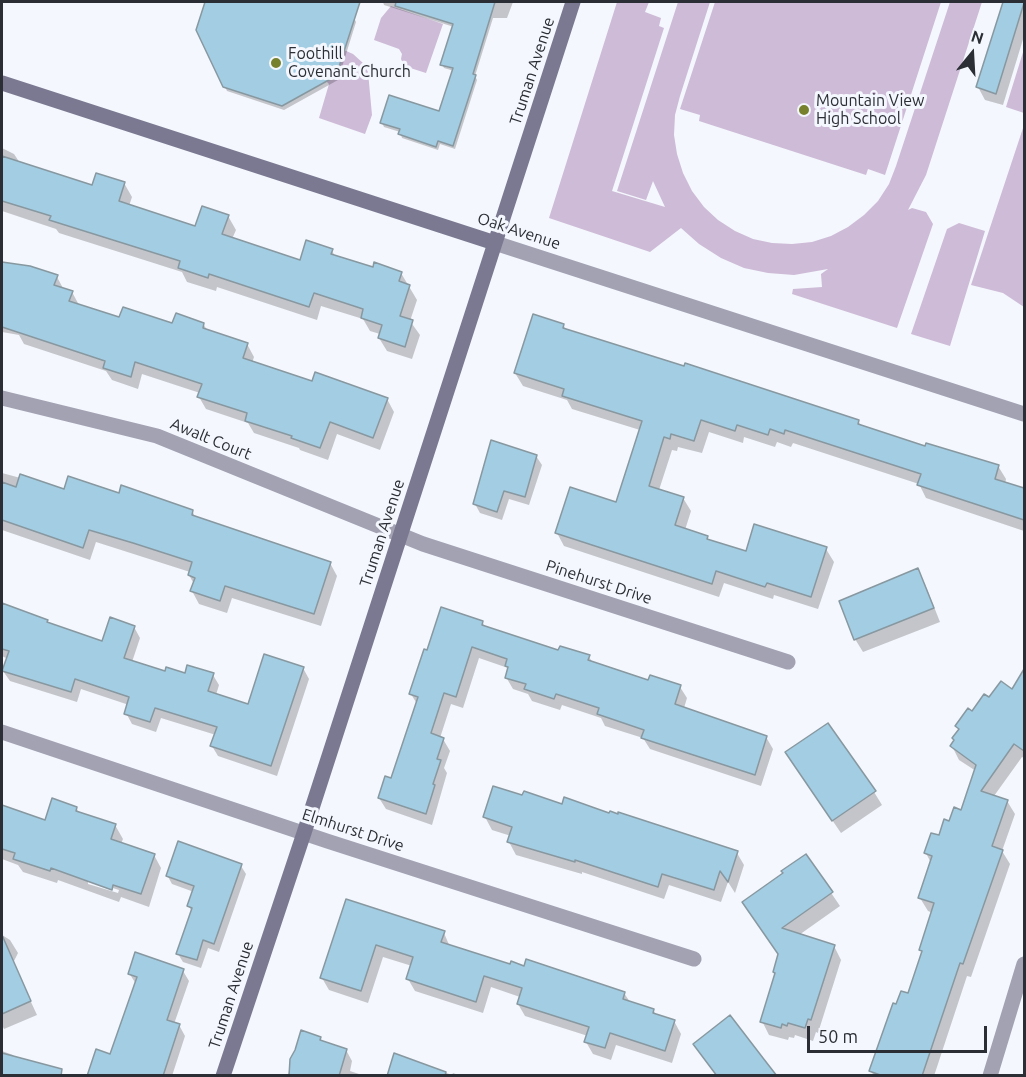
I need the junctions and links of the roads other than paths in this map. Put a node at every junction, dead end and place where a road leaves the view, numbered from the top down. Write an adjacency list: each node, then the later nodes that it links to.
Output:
1 (573, 2): 3 (street, Truman Avenue)
2 (2, 83): 3 (street, Oak Avenue)
3 (495, 243): 5 (street, Oak Avenue); 6 (street, Truman Avenue)
4 (2, 398): 6 (street, Awalt Court)
5 (1024, 414)
6 (401, 534): 7 (street, Pinehurst Drive); 9 (street, Truman Avenue)
7 (788, 662)
8 (2, 732): 9 (street, Elmhurst Drive)
9 (304, 833): 10 (street, Elmhurst Drive); 12 (street, Truman Avenue)
10 (694, 960)
11 (1024, 964): 13 (street)
12 (223, 1076)
13 (990, 1076)

